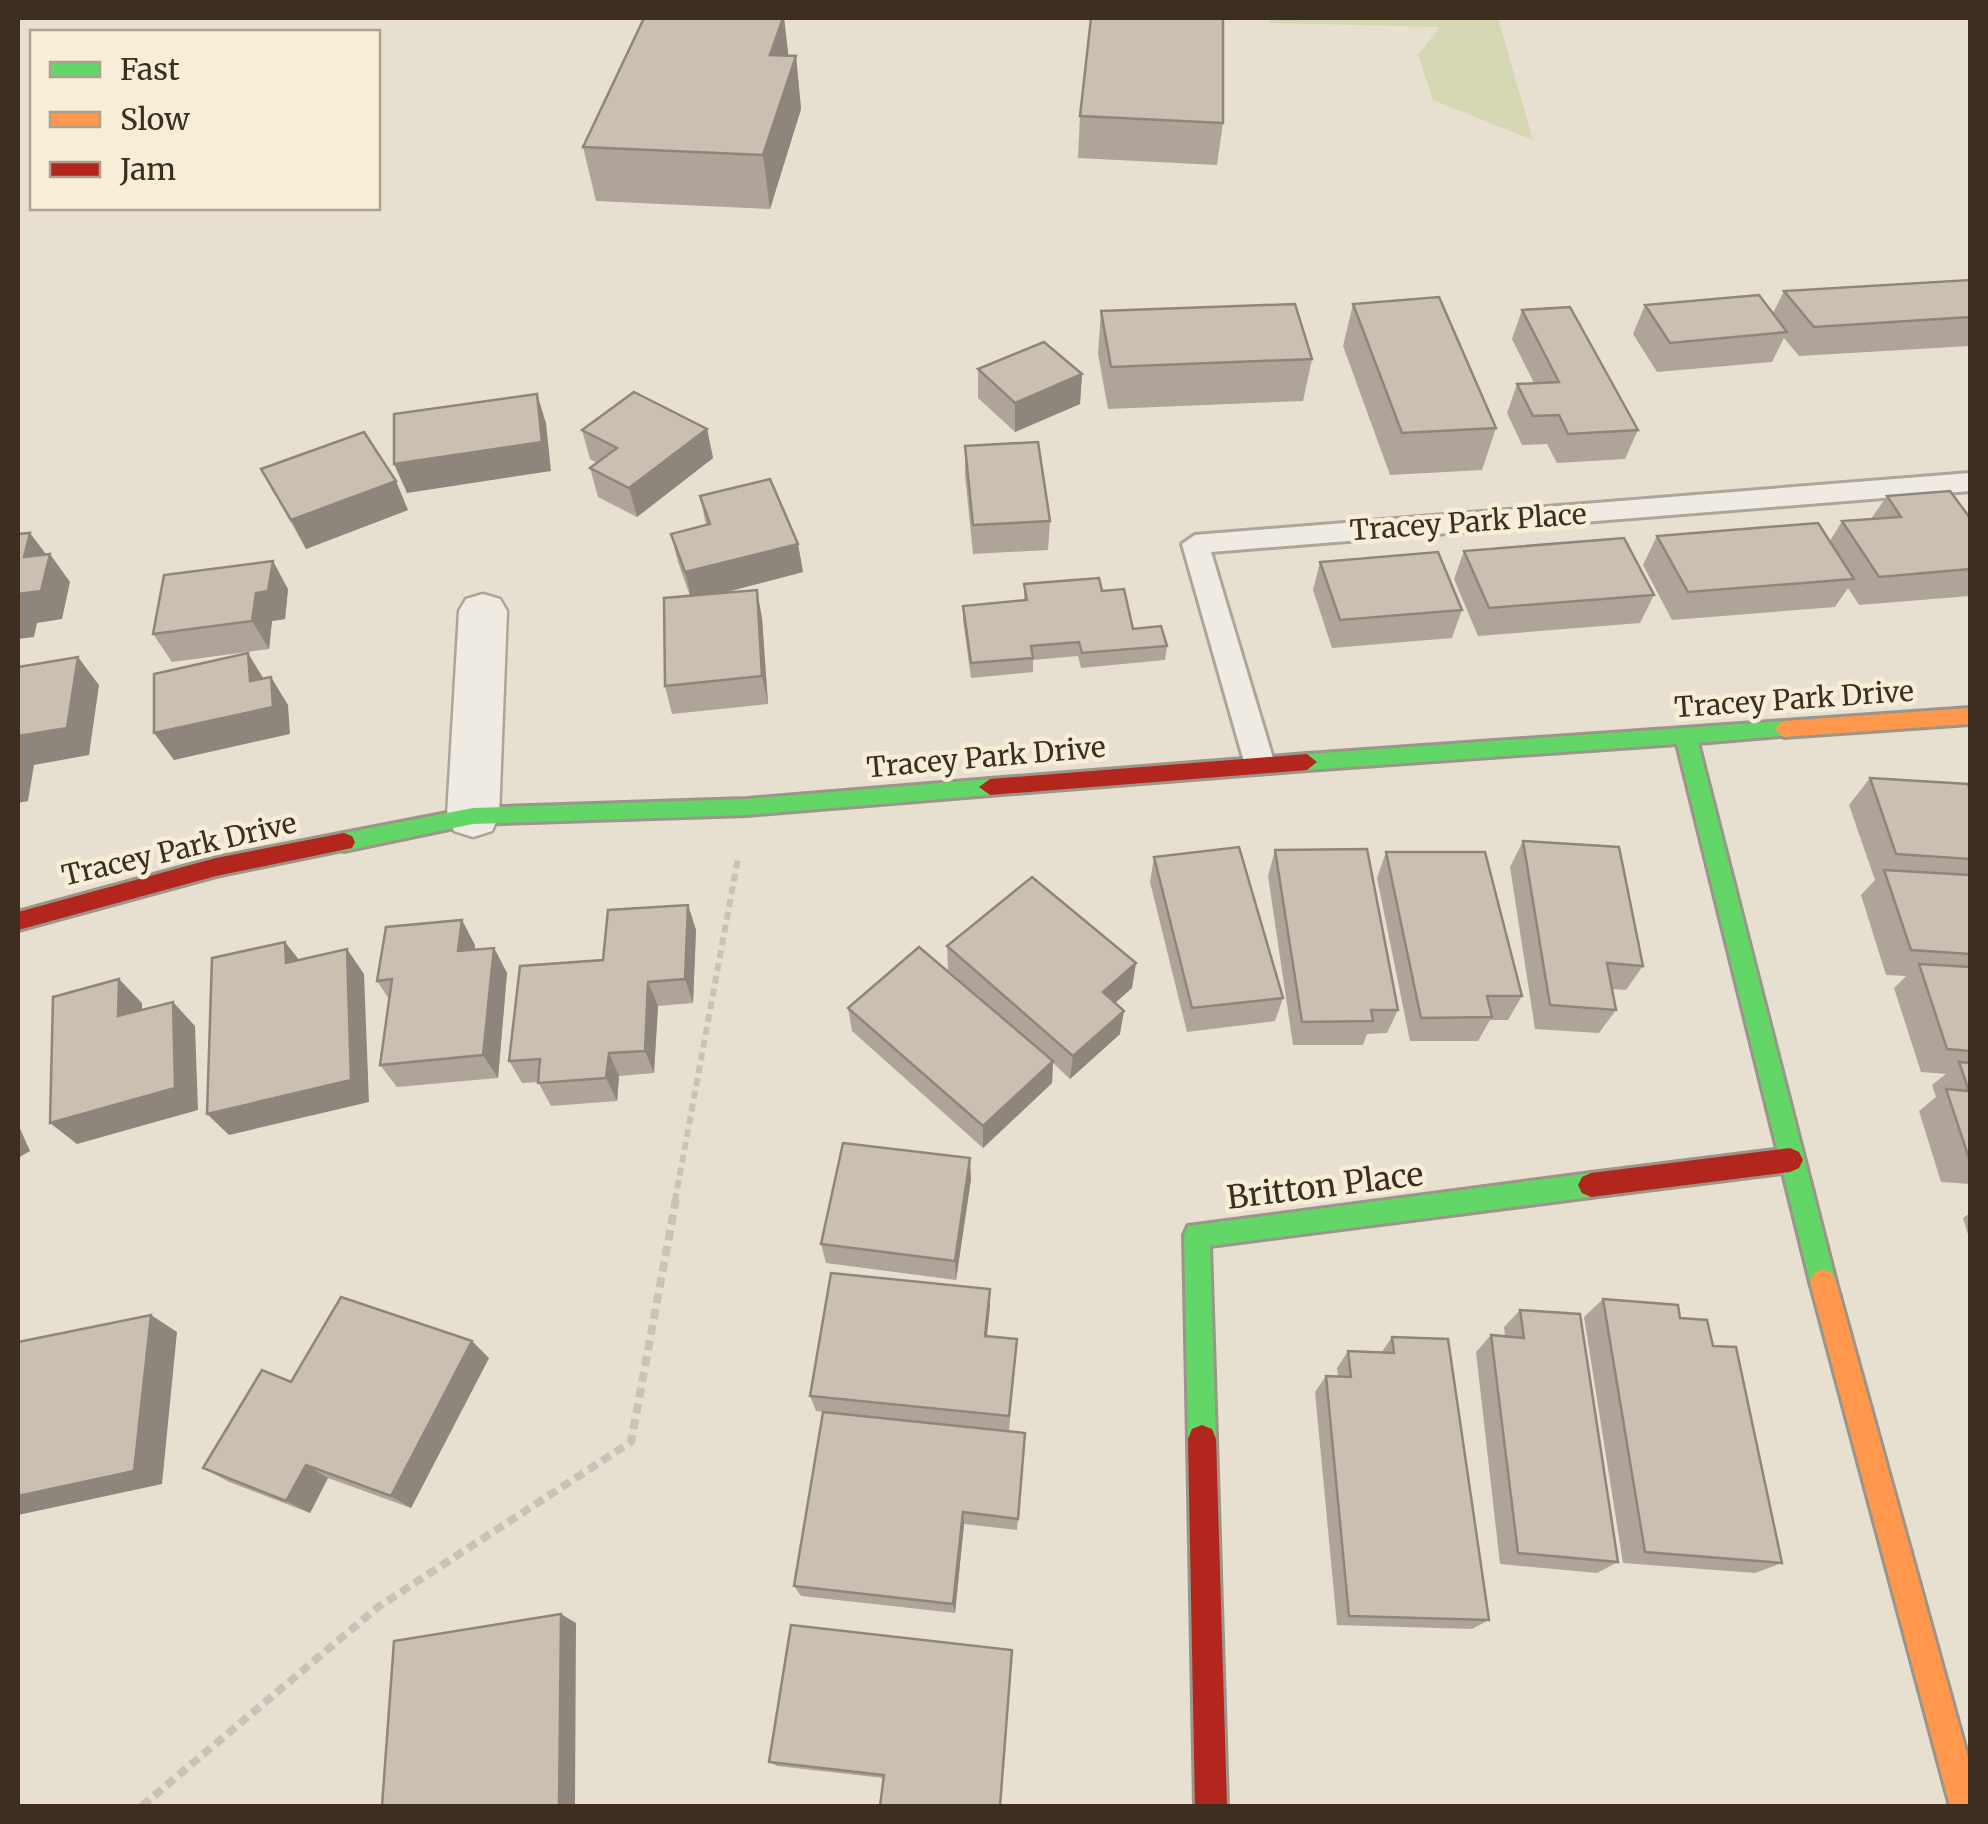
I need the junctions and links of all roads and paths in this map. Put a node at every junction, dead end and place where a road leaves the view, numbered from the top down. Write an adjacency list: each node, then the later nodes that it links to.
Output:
1 (1970, 482): 5 (lane, Tracey Park Place)
2 (484, 610): 7 (street)
3 (1970, 716): 4 (street, Tracey Park Drive)
4 (1686, 738): 5 (street, Tracey Park Drive); 9 (street)
5 (1260, 764): 6 (street, Tracey Park Drive)
6 (747, 807): 7 (street, Tracey Park Drive); 10 (path)
7 (472, 816): 8 (street, Tracey Park Drive)
8 (18, 921)
9 (1790, 1160): 11 (street, Britton Place); 12 (street)
10 (142, 1806)
11 (1211, 1806)
12 (1966, 1806)

